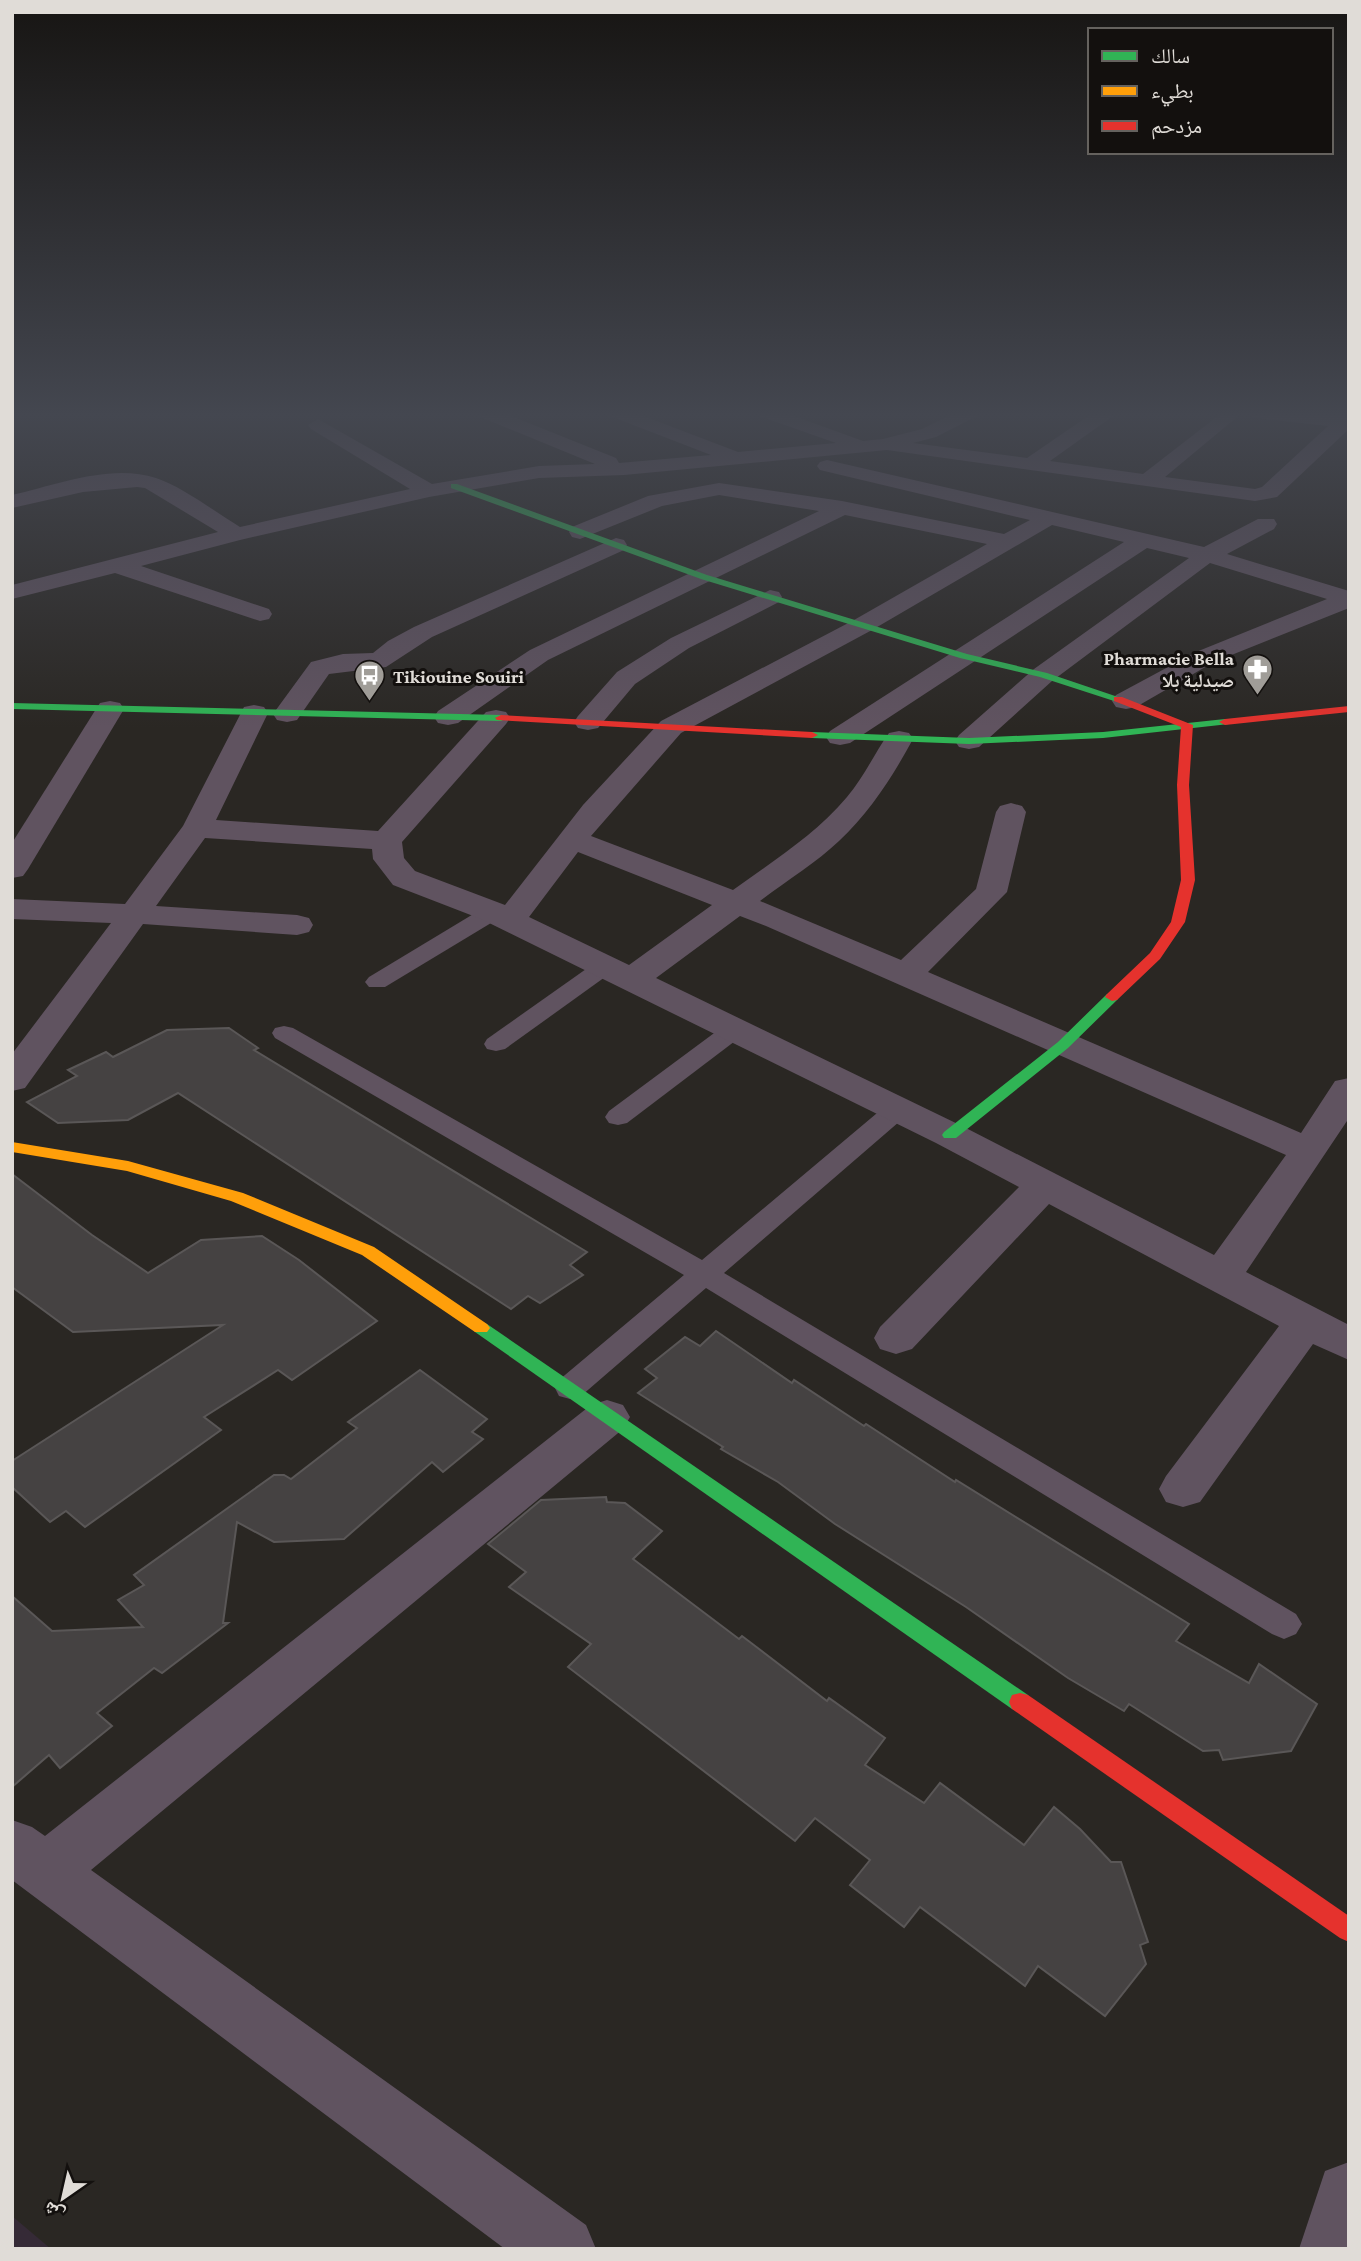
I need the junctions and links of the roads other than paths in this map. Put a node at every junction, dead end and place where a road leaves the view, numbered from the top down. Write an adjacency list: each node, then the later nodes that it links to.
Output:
1 (209, 518): 11 (street)
2 (311, 518): 11 (street)
3 (540, 518): 10 (street)
4 (614, 518): 10 (street)
5 (823, 518): 17 (street)
6 (888, 518): 13 (street)
7 (1050, 518): 13 (street)
8 (1053, 518): 12 (street)
9 (1266, 524): 15 (street)
10 (580, 532): 14 (street)
11 (237, 534): 16 (street)
12 (1143, 540): 15 (street); 23 (street)
13 (1008, 542): 22 (street)
14 (615, 545): 17 (street); 30 (street)
15 (1207, 555): 20 (street); 24 (street)
16 (115, 565): 18 (street); 21 (street)
17 (704, 577): 19 (street); 31 (street)
18 (12, 592)
19 (770, 597): 22 (street); 33 (street)
20 (1348, 600): 25 (street)
21 (260, 614)
22 (863, 625): 23 (street); 35 (street)
23 (964, 656): 24 (street); 36 (street)
24 (1043, 675): 25 (street); 38 (street)
25 (1126, 701): 34 (street)
26 (12, 706): 28 (street)
27 (1343, 706): 34 (street)
28 (110, 709): 29 (street); 43 (street)
29 (254, 713): 30 (street); 40 (street)
30 (286, 714): 31 (street)
31 (449, 718): 32 (street)
32 (496, 718): 33 (street); 42 (street)
33 (588, 723): 35 (street)
34 (1186, 725): 38 (street); 55 (street)
35 (671, 727): 36 (street); 41 (street)
36 (839, 737): 37 (street)
37 (899, 739): 38 (street); 44 (street)
38 (969, 741)
39 (1011, 812): 50 (street)
40 (197, 828): 42 (street); 46 (street)
41 (574, 840): 44 (street); 47 (street)
42 (386, 841): 47 (street)
43 (12, 869)
44 (739, 902): 49 (street); 50 (street)
45 (12, 909): 46 (street)
46 (136, 914): 48 (street); 56 (street)
47 (502, 916): 49 (street); 51 (lane)
48 (297, 925)
49 (618, 973): 52 (street); 54 (lane)
50 (906, 975): 55 (street)
51 (377, 982)
52 (734, 1030): 58 (street); 59 (lane)
53 (284, 1033): 64 (lane)
54 (496, 1044)
55 (1063, 1045): 60 (street); 62 (street)
56 (12, 1080)
57 (1348, 1089): 62 (street)
58 (898, 1110): 60 (street); 64 (lane)
59 (618, 1117)
60 (950, 1135): 63 (street)
61 (12, 1147): 69 (street)
62 (1309, 1152): 65 (street)
63 (1044, 1185): 65 (street); 67 (street)
64 (704, 1274): 69 (lane); 71 (lane)
65 (1221, 1276): 66 (street)
66 (1306, 1322): 68 (street); 70 (street)
67 (896, 1338)
68 (1349, 1344)
69 (589, 1403): 72 (street); 73 (street)
70 (1183, 1489)
71 (1283, 1624)
72 (29, 1858): 74 (street)
73 (1349, 1930)
74 (562, 2249)

